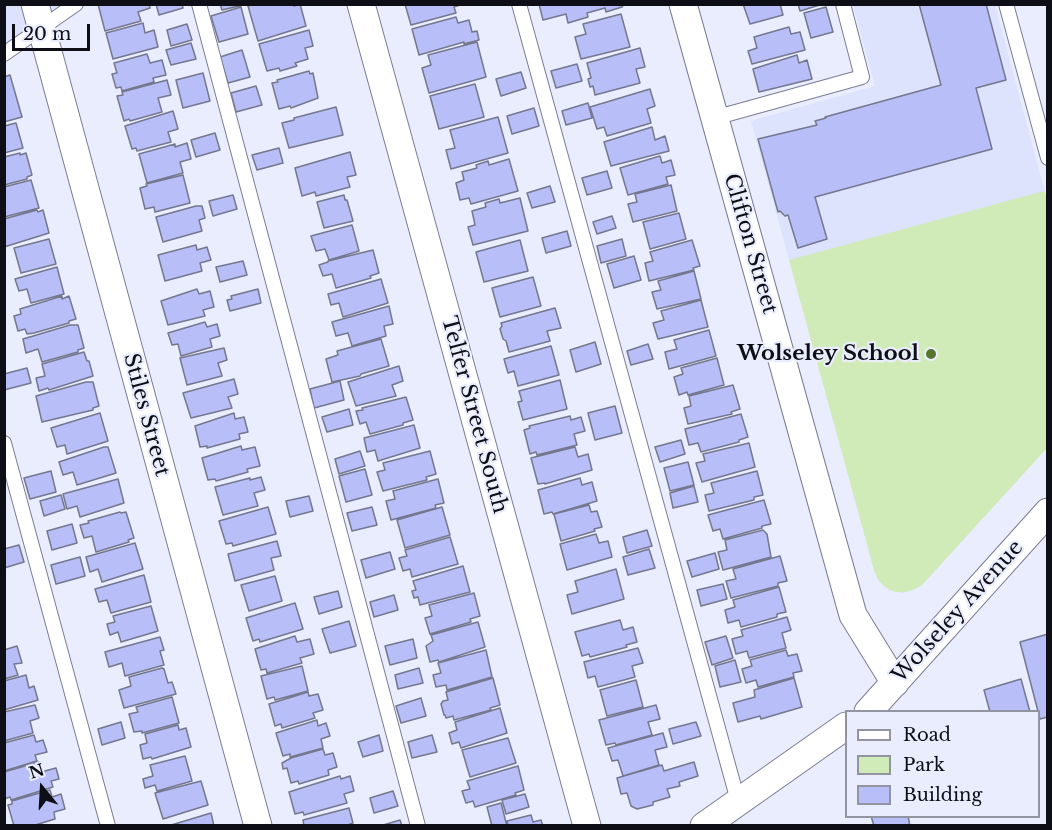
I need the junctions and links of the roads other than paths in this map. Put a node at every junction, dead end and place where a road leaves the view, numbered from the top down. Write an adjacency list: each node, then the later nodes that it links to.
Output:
1 (76, 4): 8 (lane)
2 (199, 4): 20 (lane)
3 (361, 4): 21 (street, Telfer Street South)
4 (519, 4): 17 (lane)
5 (683, 4): 10 (street, Clifton Street)
6 (843, 4): 10 (lane)
7 (1006, 4): 11 (lane)
8 (38, 17): 9 (lane); 19 (street, Stiles Street)
9 (4, 54)
10 (714, 118): 14 (street, Clifton Street)
11 (1047, 158)
12 (4, 443): 18 (lane)
13 (1047, 512): 14 (street, Wolseley Avenue)
14 (895, 683): 15 (street, Wolseley Avenue)
15 (869, 710)
16 (845, 727): 17 (street)
17 (738, 801): 22 (street)
18 (108, 825)
19 (258, 825)
20 (418, 825)
21 (587, 825)
22 (704, 825)

